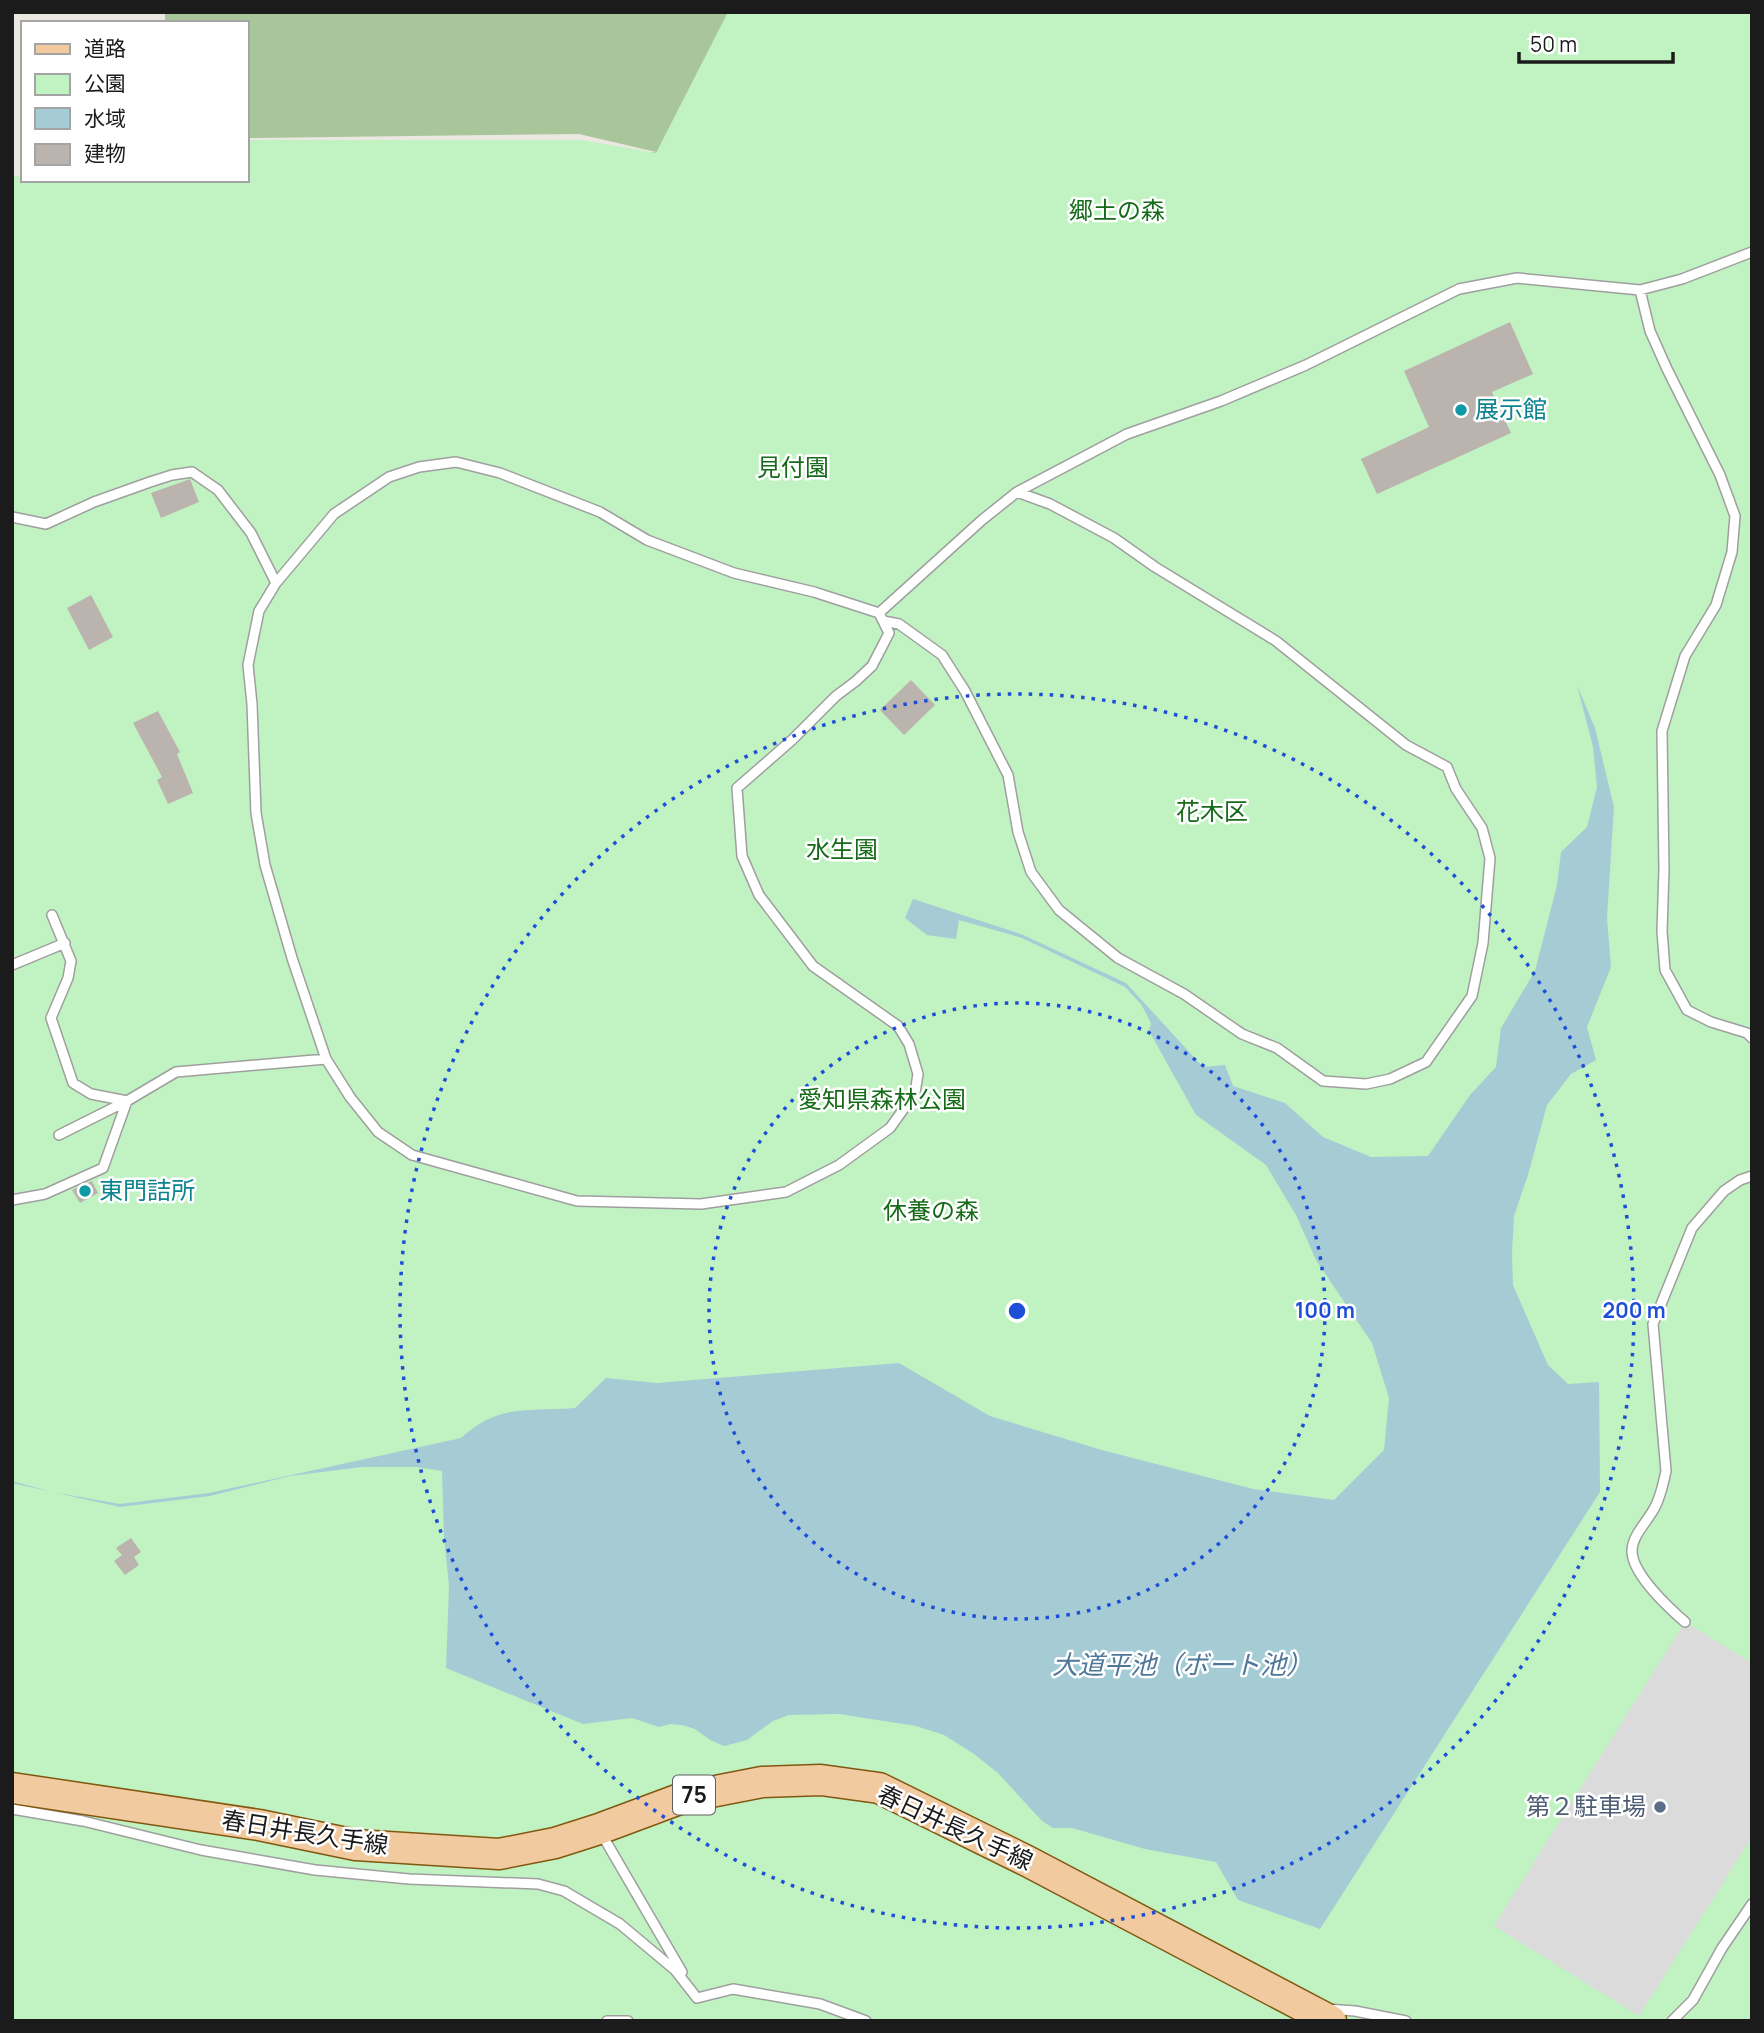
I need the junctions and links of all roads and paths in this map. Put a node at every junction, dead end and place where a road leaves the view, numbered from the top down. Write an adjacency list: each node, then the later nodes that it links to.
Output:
1 (1752, 252): 2 (lane)
2 (1640, 290): 3 (lane); 10 (lane)
3 (1017, 492): 6 (lane); 6 (lane)
4 (12, 517): 5 (lane)
5 (276, 583): 6 (lane); 11 (lane)
6 (881, 617): 11 (lane)
7 (52, 915): 8 (lane)
8 (65, 943): 9 (lane); 12 (lane)
9 (12, 965)
10 (1752, 1038)
11 (326, 1059): 12 (lane)
12 (127, 1101): 13 (lane); 15 (lane)
13 (59, 1135)
14 (1752, 1176): 16 (lane)
15 (12, 1200)
16 (1685, 1622)
17 (12, 1788): 19 (main road, 春日井長久手線 / 75)
18 (12, 1809): 21 (lane)
19 (599, 1829): 21 (lane); 22 (main road, 春日井長久手線 / 75)
20 (1752, 1904): 27 (lane)
21 (697, 1998): 25 (lane)
22 (1321, 2015): 26 (lane)
23 (607, 2021): 24 (lane)
24 (628, 2021)
25 (866, 2021)
26 (1406, 2021)
27 (1672, 2021)

